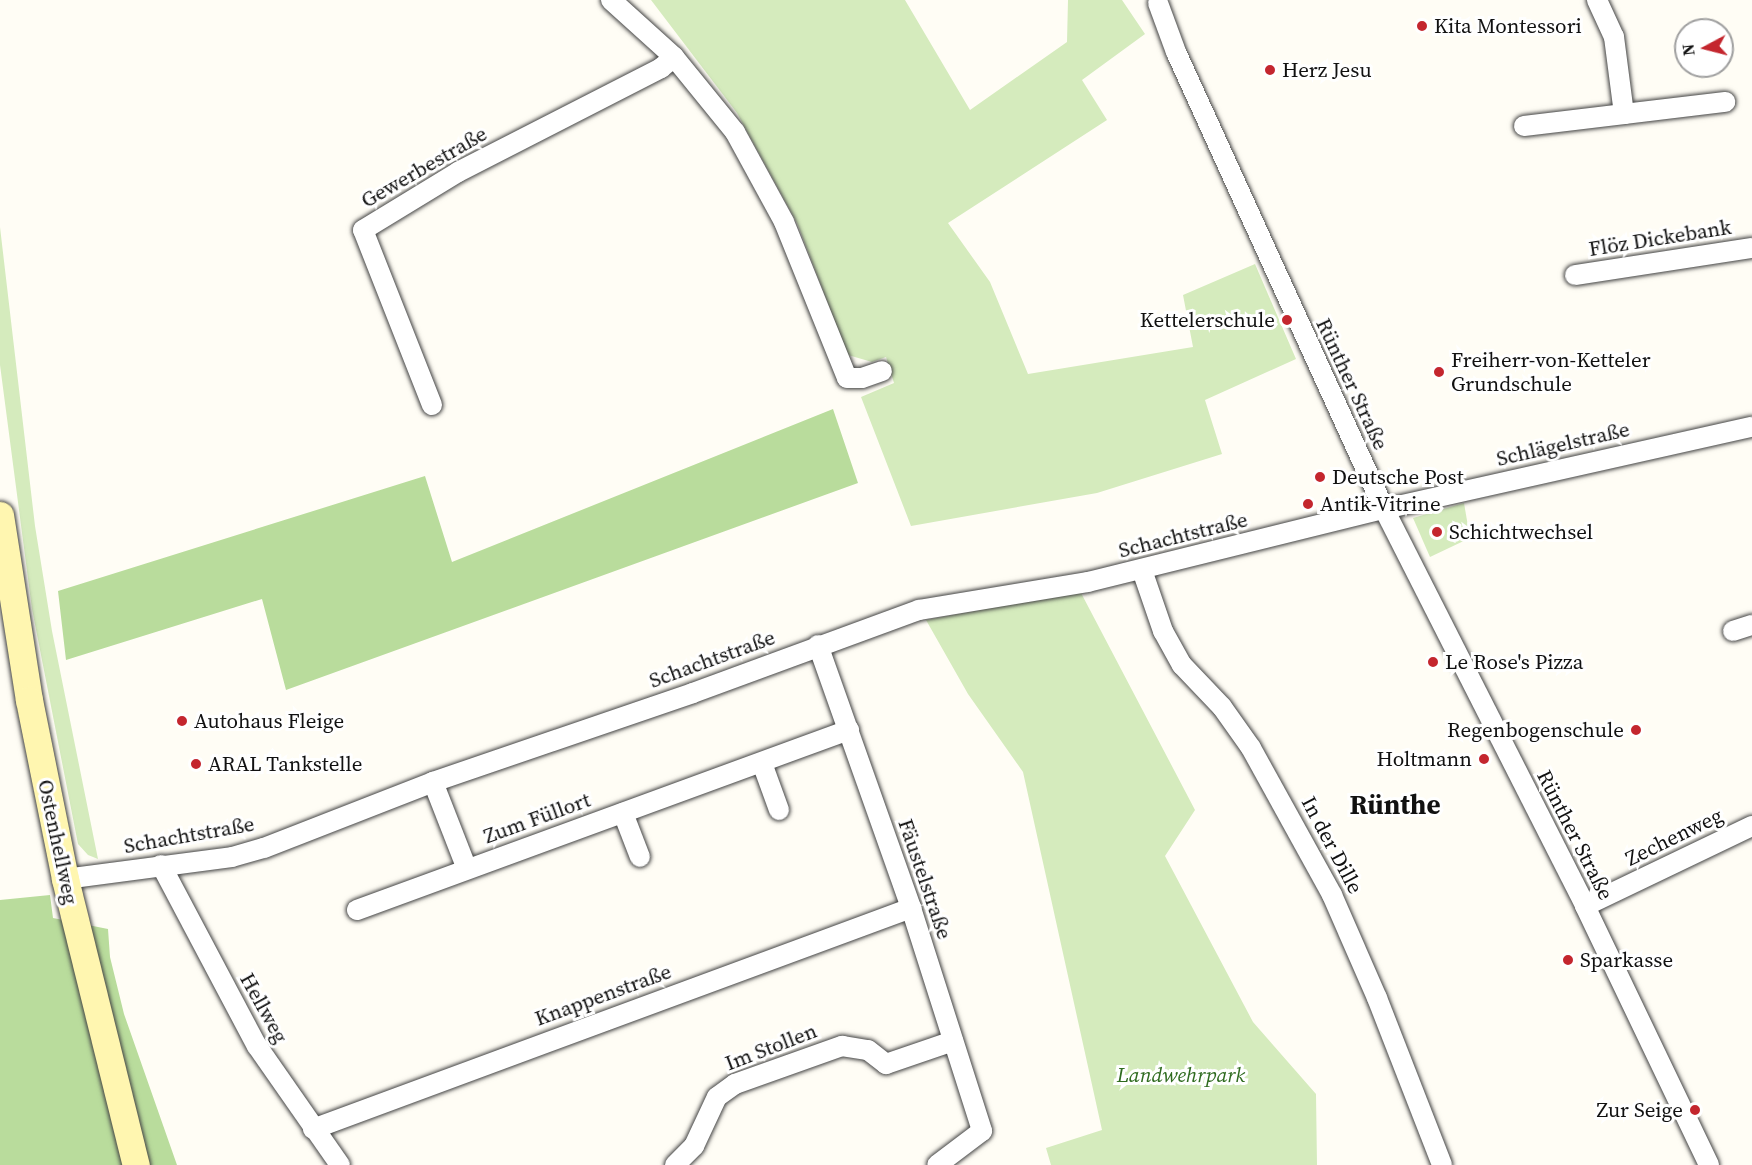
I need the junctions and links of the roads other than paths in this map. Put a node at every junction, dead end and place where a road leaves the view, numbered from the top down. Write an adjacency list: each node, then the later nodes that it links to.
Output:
1 (611, 0): 4 (street)
2 (1597, 0): 6 (street)
3 (1156, 1): 13 (street, Rünther Straße)
4 (674, 57): 10 (street); 11 (street, Gewerbestraße)
5 (1725, 102): 6 (street)
6 (1624, 114): 7 (street)
7 (1524, 126)
8 (1752, 248): 9 (street, Flöz Dickebank)
9 (1575, 276)
10 (882, 371)
11 (432, 405)
12 (1752, 427): 13 (street, Schlägelstraße)
13 (1384, 509): 15 (street, Schachtstraße); 29 (street, Rünther Straße)
14 (0, 515): 28 (main road, Ostenhellweg)
15 (1142, 570): 18 (street, Schachtstraße); 38 (street, In der Dille)
16 (1752, 625): 17 (street)
17 (1733, 631)
18 (818, 645): 19 (street, Fäustelstraße); 21 (street, Schachtstraße)
19 (849, 729): 20 (street, Zum Füllort); 30 (street, Fäustelstraße)
20 (762, 763): 22 (street); 23 (street, Zum Füllort)
21 (433, 782): 26 (street, Schachtstraße); 27 (street, Zum Füllort)
22 (779, 810)
23 (623, 813): 25 (street, Zum Füllort); 27 (street, Zum Füllort)
24 (1751, 828): 29 (street, Zechenweg)
25 (640, 857)
26 (161, 865): 28 (street, Schachtstraße); 33 (street, Hellweg)
27 (467, 869): 31 (street, Zum Füllort)
28 (65, 879): 34 (main road, Ostenhellweg)
29 (1585, 906): 39 (street, Rünther Straße)
30 (911, 908): 32 (street, Fäustelstraße); 33 (street, Knappenstraße)
31 (357, 910)
32 (953, 1041): 36 (street, Im Stollen); 37 (street, Fäustelstraße)
33 (313, 1129): 35 (street, Hellweg)
34 (136, 1165)
35 (340, 1165)
36 (675, 1165)
37 (937, 1165)
38 (1442, 1165)
39 (1709, 1165)

